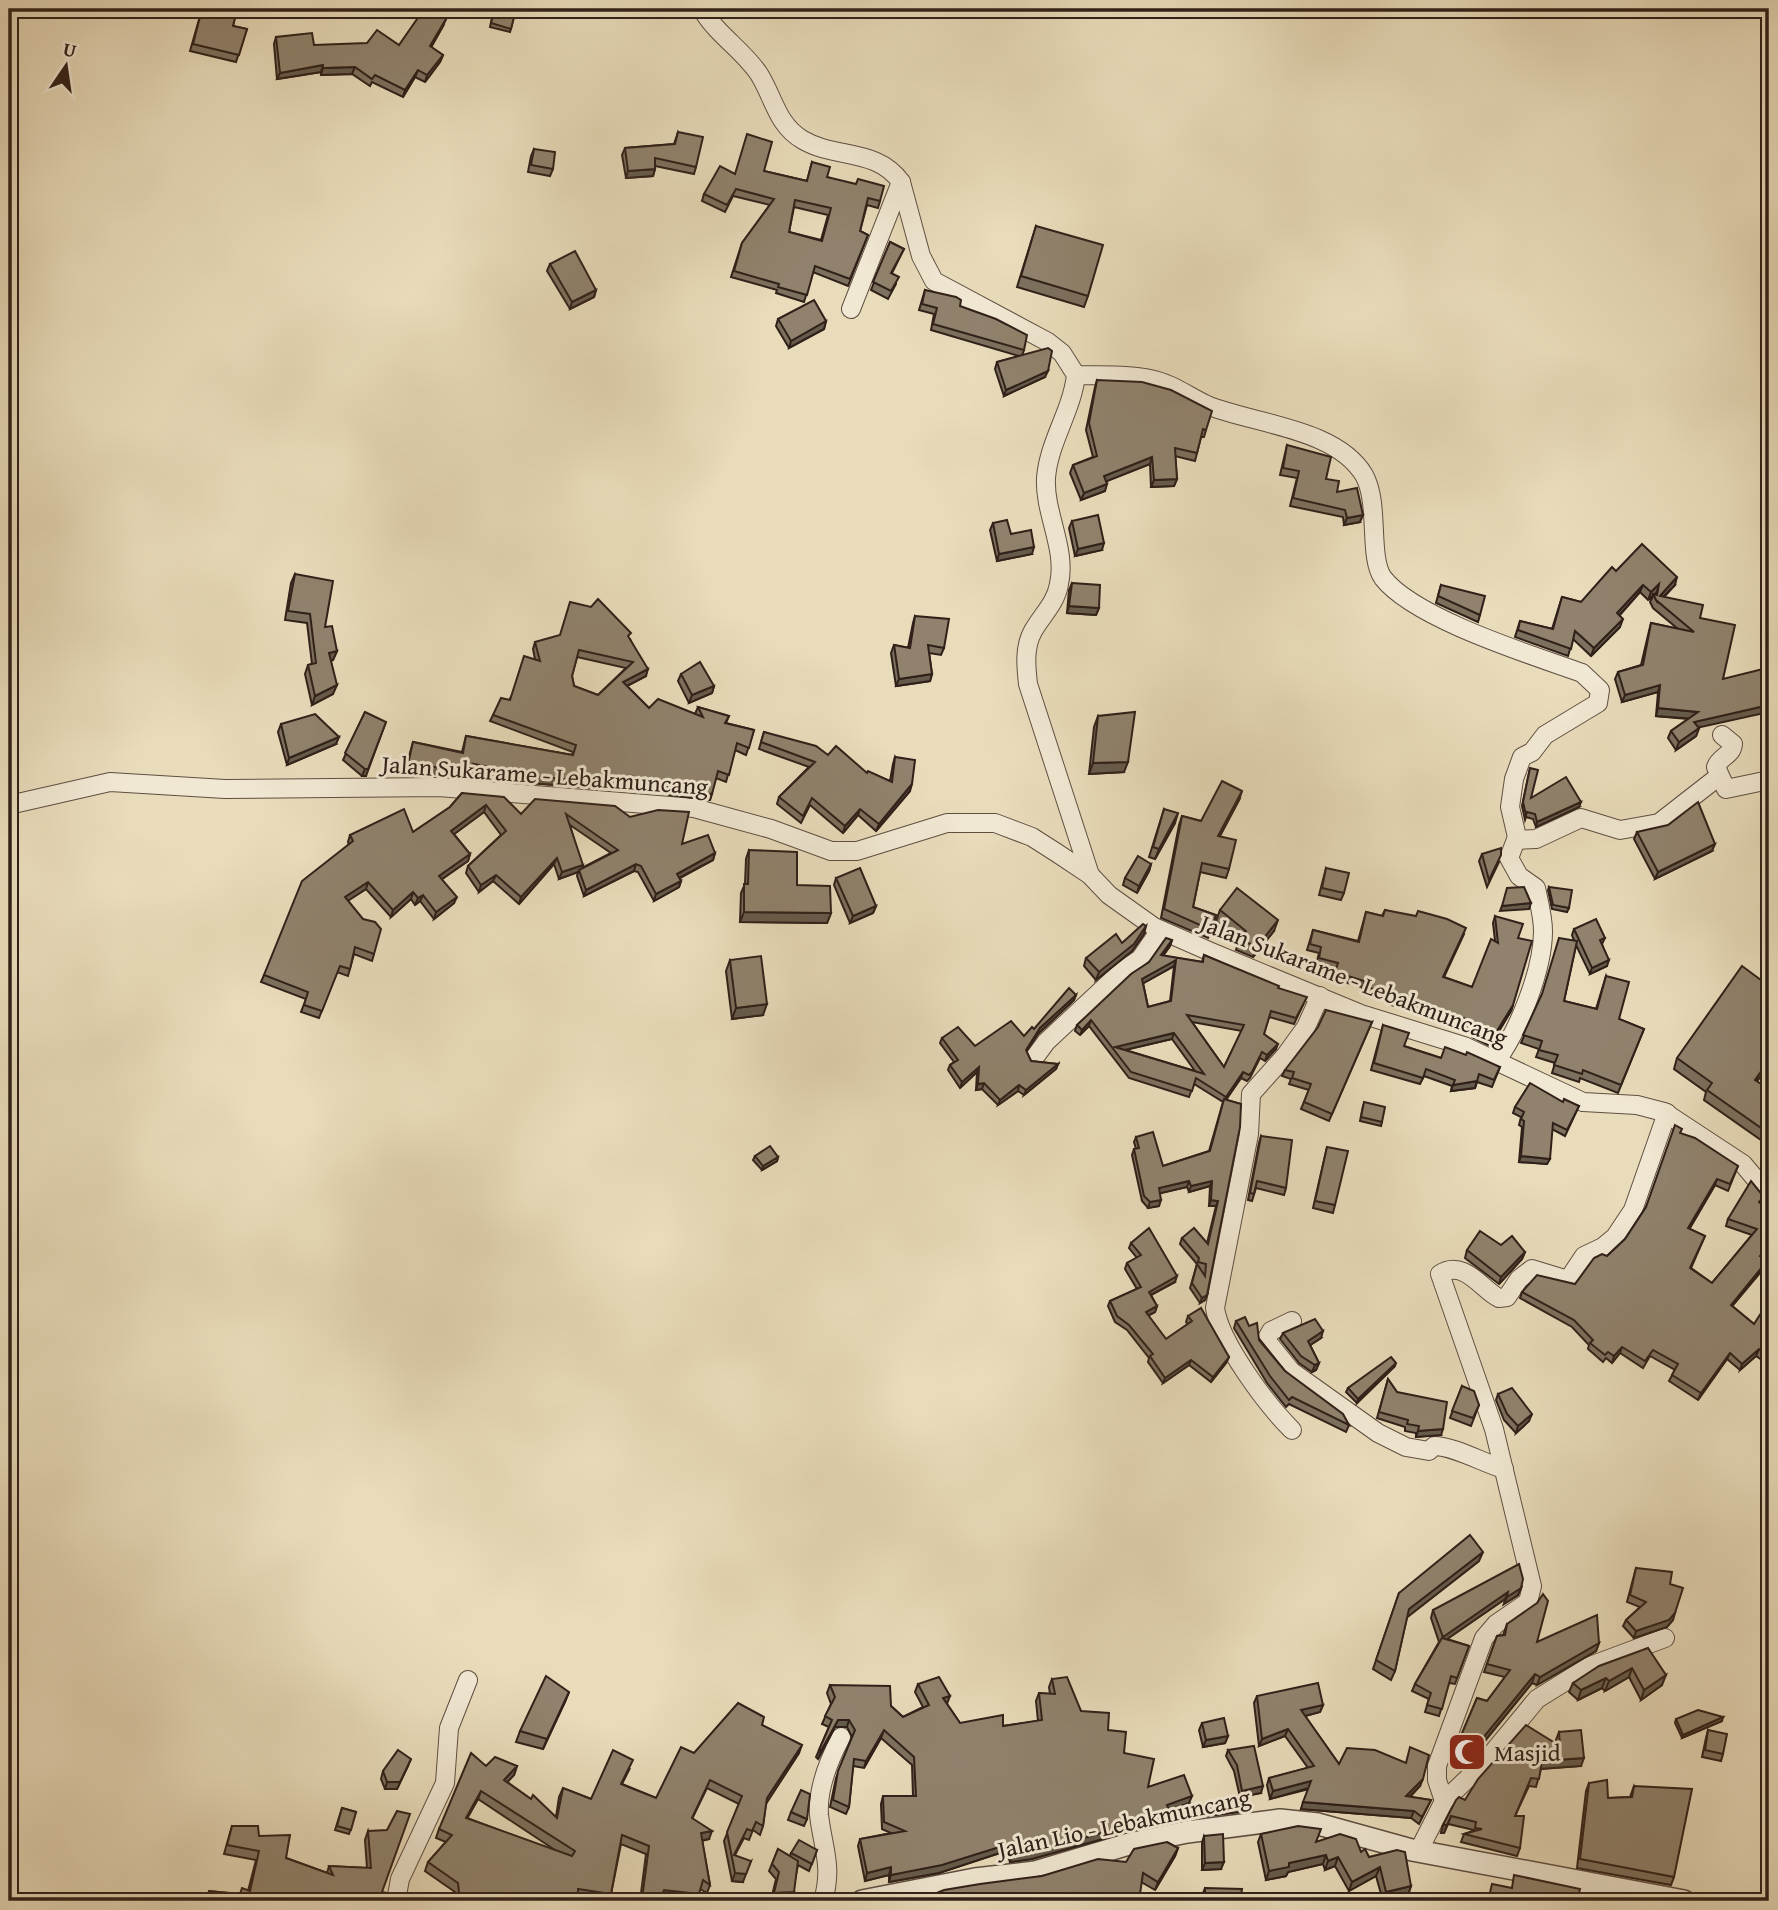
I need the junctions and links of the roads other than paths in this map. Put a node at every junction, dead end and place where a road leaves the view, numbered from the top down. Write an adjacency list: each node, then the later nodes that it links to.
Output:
1 (702, 9): 2 (street)
2 (901, 182): 3 (street); 4 (street)
3 (851, 309)
4 (1076, 375): 9 (street); 10 (street)
5 (1722, 735): 6 (street)
6 (1718, 777): 7 (street); 9 (street)
7 (1769, 780)
8 (9, 804): 10 (street, Jalan Sukarame - Lebakmuncang)
9 (1516, 840): 14 (street)
10 (1090, 875): 11 (street, Jalan Sukarame - Lebakmuncang)
11 (1160, 930): 12 (street, Jalan Sukarame - Lebakmuncang); 13 (street)
12 (1320, 996): 14 (street, Jalan Sukarame - Lebakmuncang); 19 (street)
13 (1035, 1057)
14 (1497, 1060): 15 (street, Jalan Sukarame - Lebakmuncang)
15 (1667, 1114): 16 (street, Jalan Sukarame - Lebakmuncang); 21 (street)
16 (1769, 1195)
17 (1292, 1321): 18 (street)
18 (1266, 1340): 19 (street); 21 (street)
19 (1237, 1354): 20 (street)
20 (1292, 1430)
21 (1504, 1469): 25 (street)
22 (1665, 1638): 25 (street)
23 (468, 1680): 27 (street)
24 (841, 1737): 28 (street)
25 (1444, 1801): 26 (street)
26 (1418, 1852): 29 (street, Jalan Lio - Lebakmuncang); 30 (street, Jalan Lio - Lebakmuncang)
27 (396, 1901)
28 (824, 1901)
29 (862, 1901)
30 (1684, 1901)

